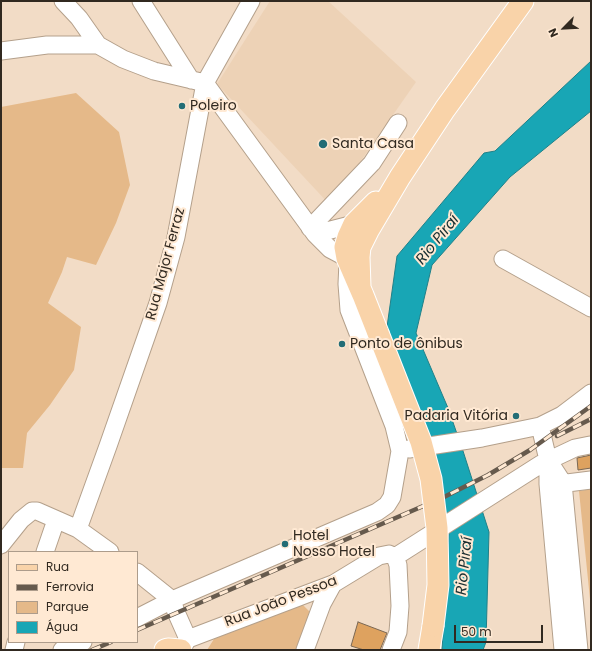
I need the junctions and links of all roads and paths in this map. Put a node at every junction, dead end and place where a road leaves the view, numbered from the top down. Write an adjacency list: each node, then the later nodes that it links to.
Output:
1 (63, 1): 5 (street)
2 (141, 1): 7 (street)
3 (251, 1): 7 (street, Rua Major Ferraz)
4 (523, 1): 9 (main road)
5 (98, 44): 6 (street); 7 (street)
6 (1, 51)
7 (198, 81): 10 (street); 23 (street, Rua Major Ferraz)
8 (398, 124): 10 (street)
9 (361, 228): 10 (street); 11 (main road)
10 (313, 231): 11 (street)
11 (351, 259): 17 (street); 38 (main road, bridge)
12 (503, 259): 13 (street)
13 (591, 308)
14 (591, 393): 15 (street)
15 (540, 426): 17 (street); 18 (street)
16 (590, 445): 18 (street)
17 (400, 450): 30 (street)
18 (548, 460): 20 (street); 21 (street); 27 (street)
19 (591, 480): 20 (street)
20 (564, 483): 21 (street); 40 (street)
21 (549, 495): 39 (street)
22 (56, 520): 23 (street); 24 (street); 25 (street)
23 (78, 528): 26 (street)
24 (1, 545)
25 (45, 551)
26 (109, 551)
27 (395, 557): 29 (street, Rua João Pessoa); 37 (street)
28 (138, 573): 30 (street)
29 (315, 599): 33 (street, Rua João Pessoa); 36 (street)
30 (172, 600): 31 (street); 33 (street)
31 (138, 617)
32 (80, 643): 34 (street)
33 (183, 646): 35 (main road)
34 (62, 650)
35 (165, 650)
36 (305, 650)
37 (391, 650)
38 (429, 650)
39 (563, 650)
40 (579, 650)

